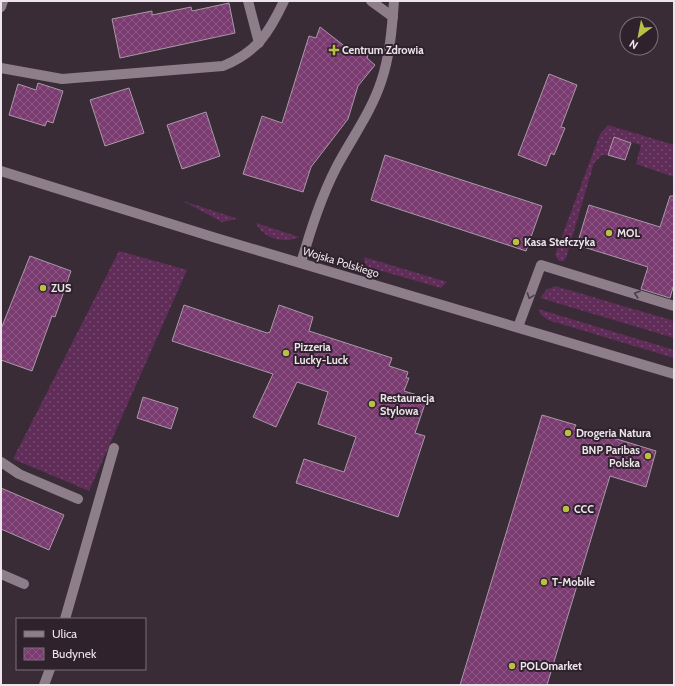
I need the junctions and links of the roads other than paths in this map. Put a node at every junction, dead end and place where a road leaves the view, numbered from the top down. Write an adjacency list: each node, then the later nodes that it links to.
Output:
1 (3, 1): 6 (street)
2 (248, 1): 8 (street)
3 (284, 1): 8 (street)
4 (371, 1): 7 (street)
5 (394, 1): 7 (street)
6 (1, 7)
7 (393, 18): 11 (street)
8 (259, 43): 9 (street)
9 (1, 68)
10 (1, 171): 11 (street, Wojska Polskiego)
11 (301, 263): 13 (street, Wojska Polskiego)
12 (674, 306): 13 (street, one-way to 13)
13 (518, 327): 14 (street, Wojska Polskiego)
14 (674, 374)
15 (114, 448): 20 (street)
16 (1, 462): 17 (street)
17 (78, 499)
18 (1, 574): 19 (street)
19 (24, 584)
20 (65, 618)
21 (50, 670): 22 (street)
22 (44, 685)

